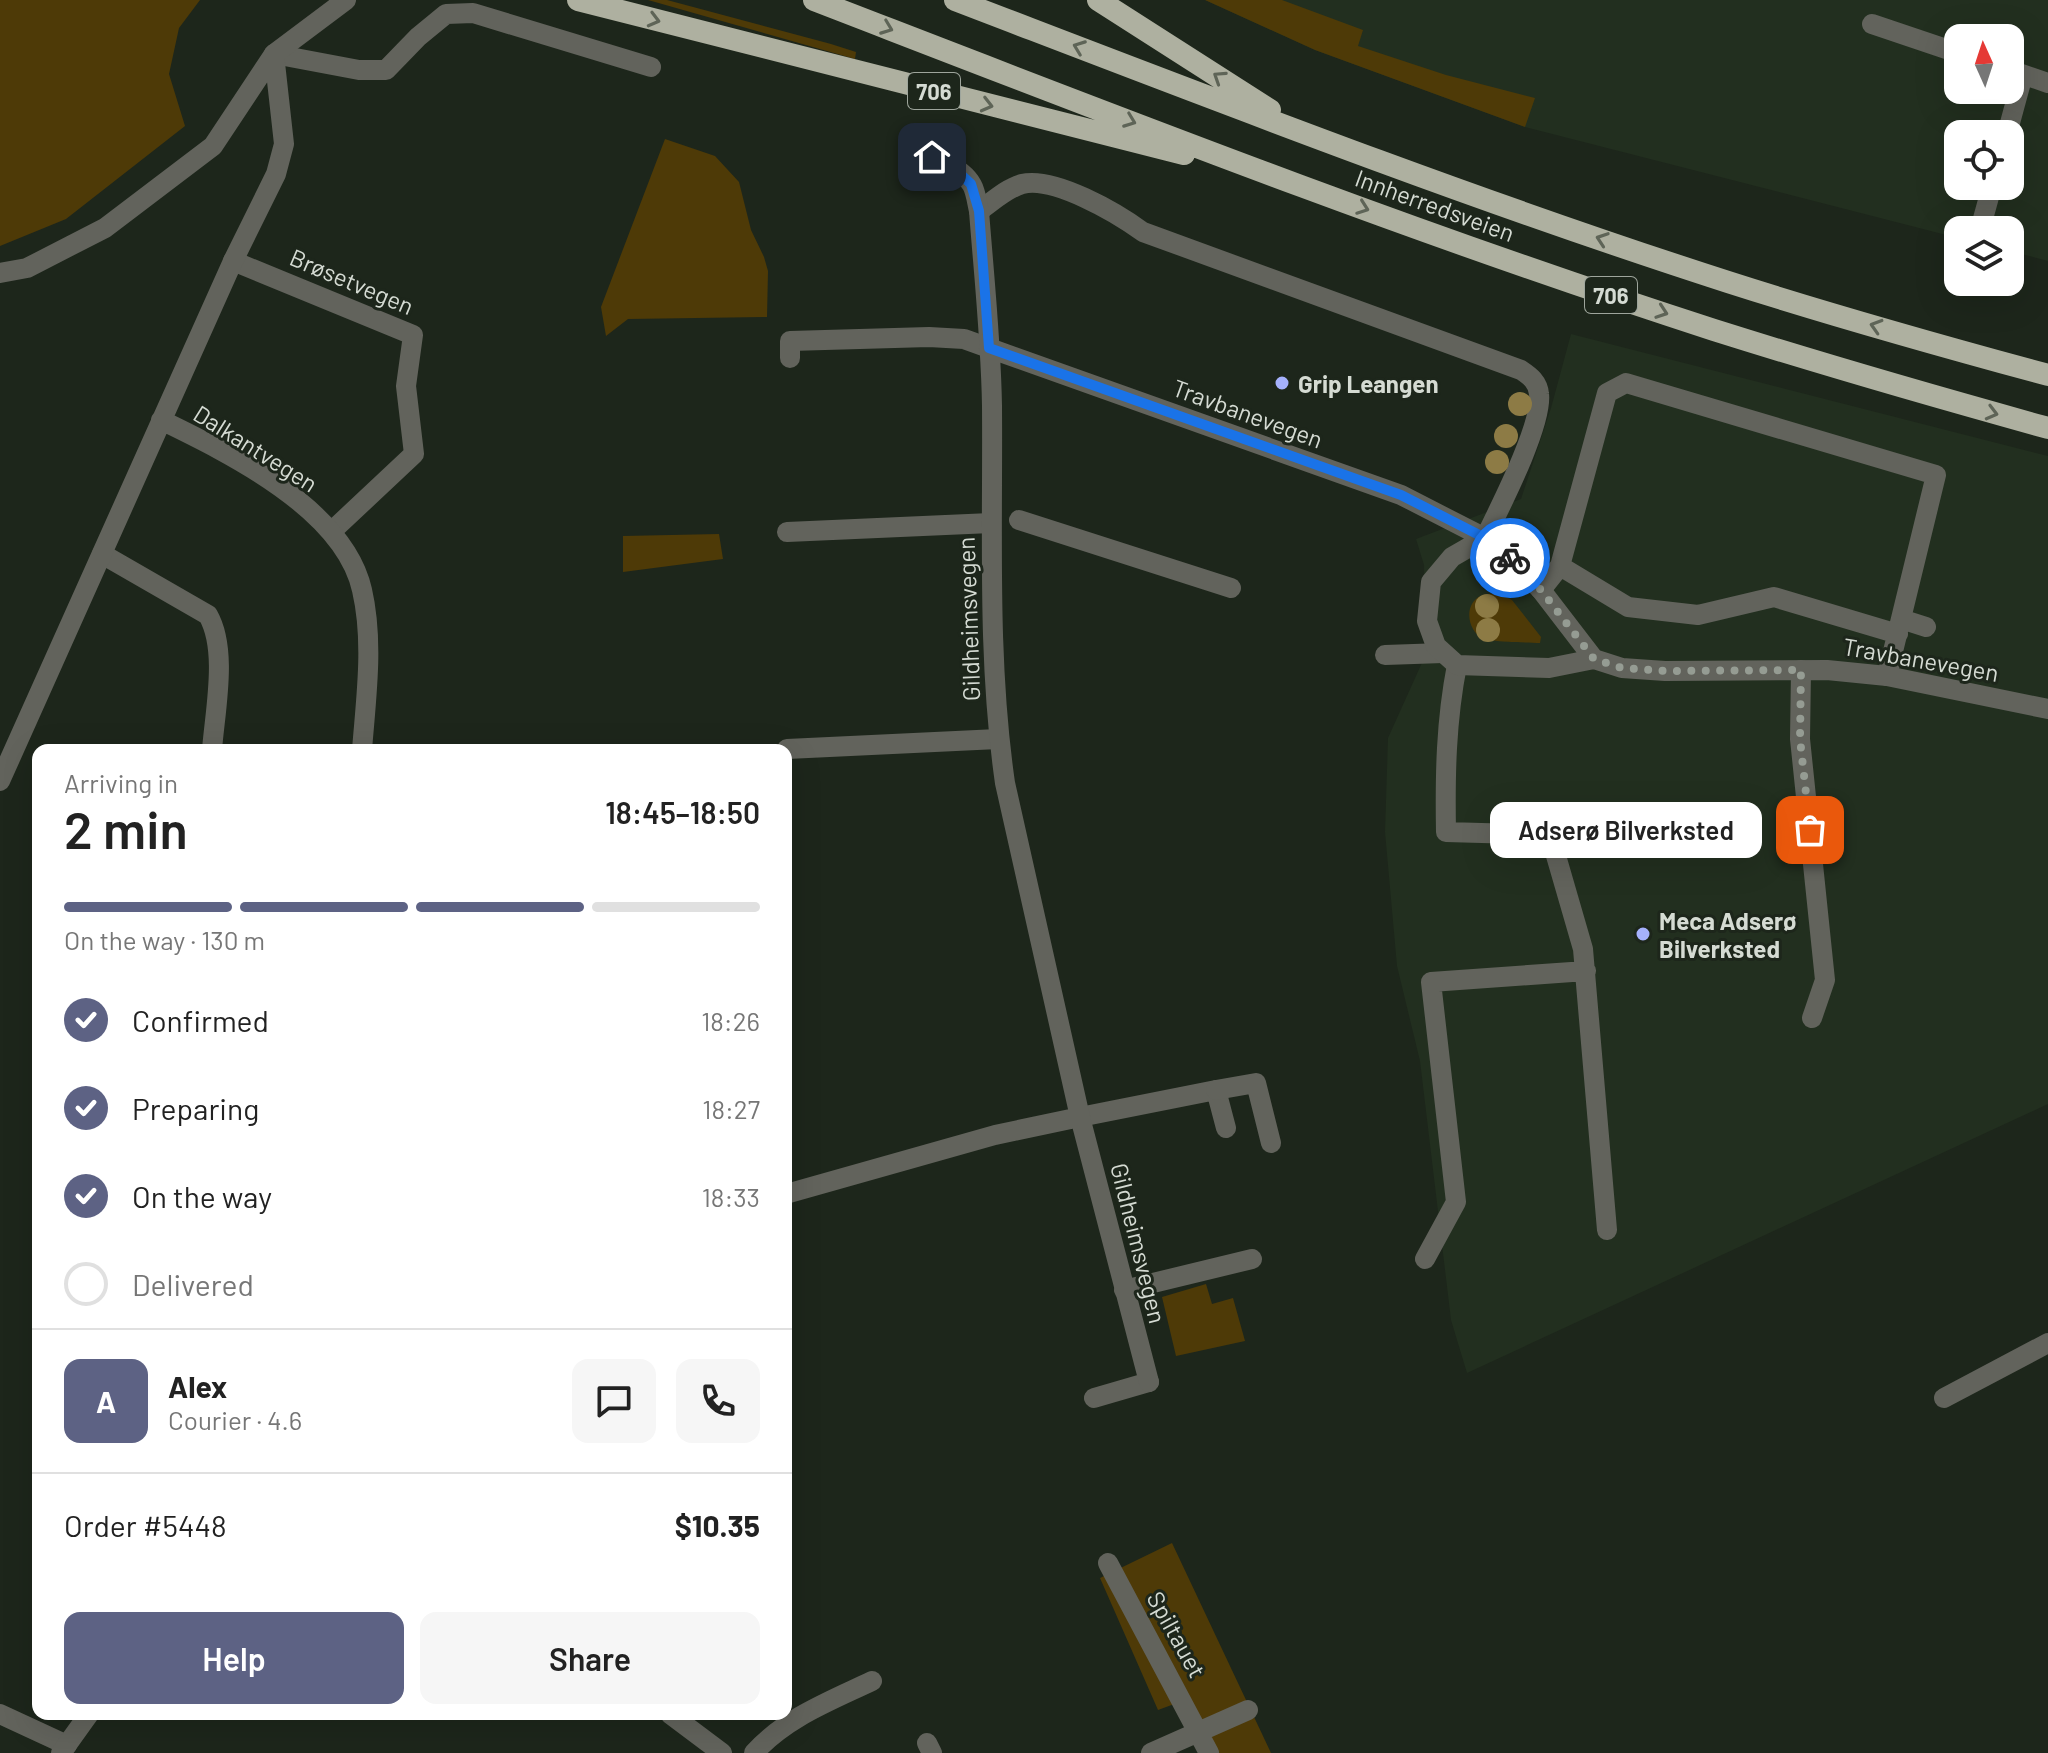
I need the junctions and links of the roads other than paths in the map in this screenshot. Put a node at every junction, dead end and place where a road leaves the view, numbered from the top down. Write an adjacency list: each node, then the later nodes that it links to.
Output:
1 (346, 0): 8 (street)
2 (578, 0): 14 (highway, 706, one-way to 14)
3 (814, 0): 14 (highway, Innherredsveien / 706, one-way to 14)
4 (955, 0): 12 (highway, Innherredsveien / 706, one-way to 4)
5 (1098, 0): 12 (highway, 706, one-way to 5)
6 (1872, 24): 7 (street)
7 (1944, 48)
8 (274, 54): 9 (street); 16 (street); 17 (street)
9 (651, 67)
10 (2024, 75): 11 (street)
11 (2048, 83)
12 (1308, 135): 20 (highway, Innherredsveien / 706, one-way to 12)
13 (909, 151): 15 (street, Gildheimsvegen)
14 (1290, 181): 22 (highway, Innherredsveien / 706, one-way to 22)
15 (979, 211): 18 (street, Gildheimsvegen); 27 (street)
16 (233, 261): 21 (street); 25 (street, Brøsetvegen)
17 (0, 273)
18 (989, 348): 19 (street, Travbanevegen); 24 (street, Gildheimsvegen); 27 (street, Travbanevegen)
19 (790, 358)
20 (2048, 375)
21 (161, 420): 25 (street, Dalkantvegen); 28 (street)
22 (2048, 428)
23 (1019, 520): 30 (street)
24 (991, 523): 26 (street); 40 (street, Gildheimsvegen)
25 (332, 531): 42 (street, Dalkantvegen)
26 (787, 532)
27 (1485, 538): 31 (street, Travbanevegen); 35 (street)
28 (102, 554): 41 (street); 44 (street)
29 (1560, 566): 31 (street); 32 (street); 32 (street)
30 (1231, 588)
31 (1541, 590): 36 (street, Travbanevegen)
32 (1899, 626): 33 (street); 38 (street)
33 (1926, 627)
34 (1385, 655): 35 (street, Travbanevegen)
35 (1450, 659): 36 (street, Travbanevegen); 45 (street)
36 (1594, 659): 37 (street, Travbanevegen)
37 (1801, 670): 38 (street, Travbanevegen); 46 (street)
38 (1887, 676): 39 (street, Travbanevegen)
39 (2048, 709)
40 (998, 739): 43 (street); 48 (street, Gildheimsvegen)
41 (212, 744)
42 (362, 744)
43 (792, 749)
44 (0, 781)
45 (1586, 971): 52 (street); 54 (street)
46 (1812, 1018)
47 (1216, 1090): 48 (street); 49 (street); 50 (street)
48 (1080, 1117): 51 (street); 55 (street, Gildheimsvegen)
49 (1226, 1128)
50 (1271, 1143)
51 (792, 1192)
52 (1607, 1230)
53 (1252, 1259): 55 (street)
54 (1425, 1259)
55 (1124, 1290): 57 (street, Gildheimsvegen)
56 (2048, 1343): 58 (street)
57 (1094, 1398)
58 (1944, 1398)
59 (1108, 1563): 65 (street, Spiltauet)
60 (872, 1681): 68 (street)
61 (1248, 1710): 65 (street)
62 (0, 1714): 66 (street)
63 (85, 1720): 66 (street)
64 (678, 1720): 67 (street)
65 (1200, 1731): 69 (street); 70 (street, Spiltauet)
66 (64, 1749)
67 (722, 1753)
68 (754, 1753)
69 (1151, 1753)
70 (1209, 1753)

